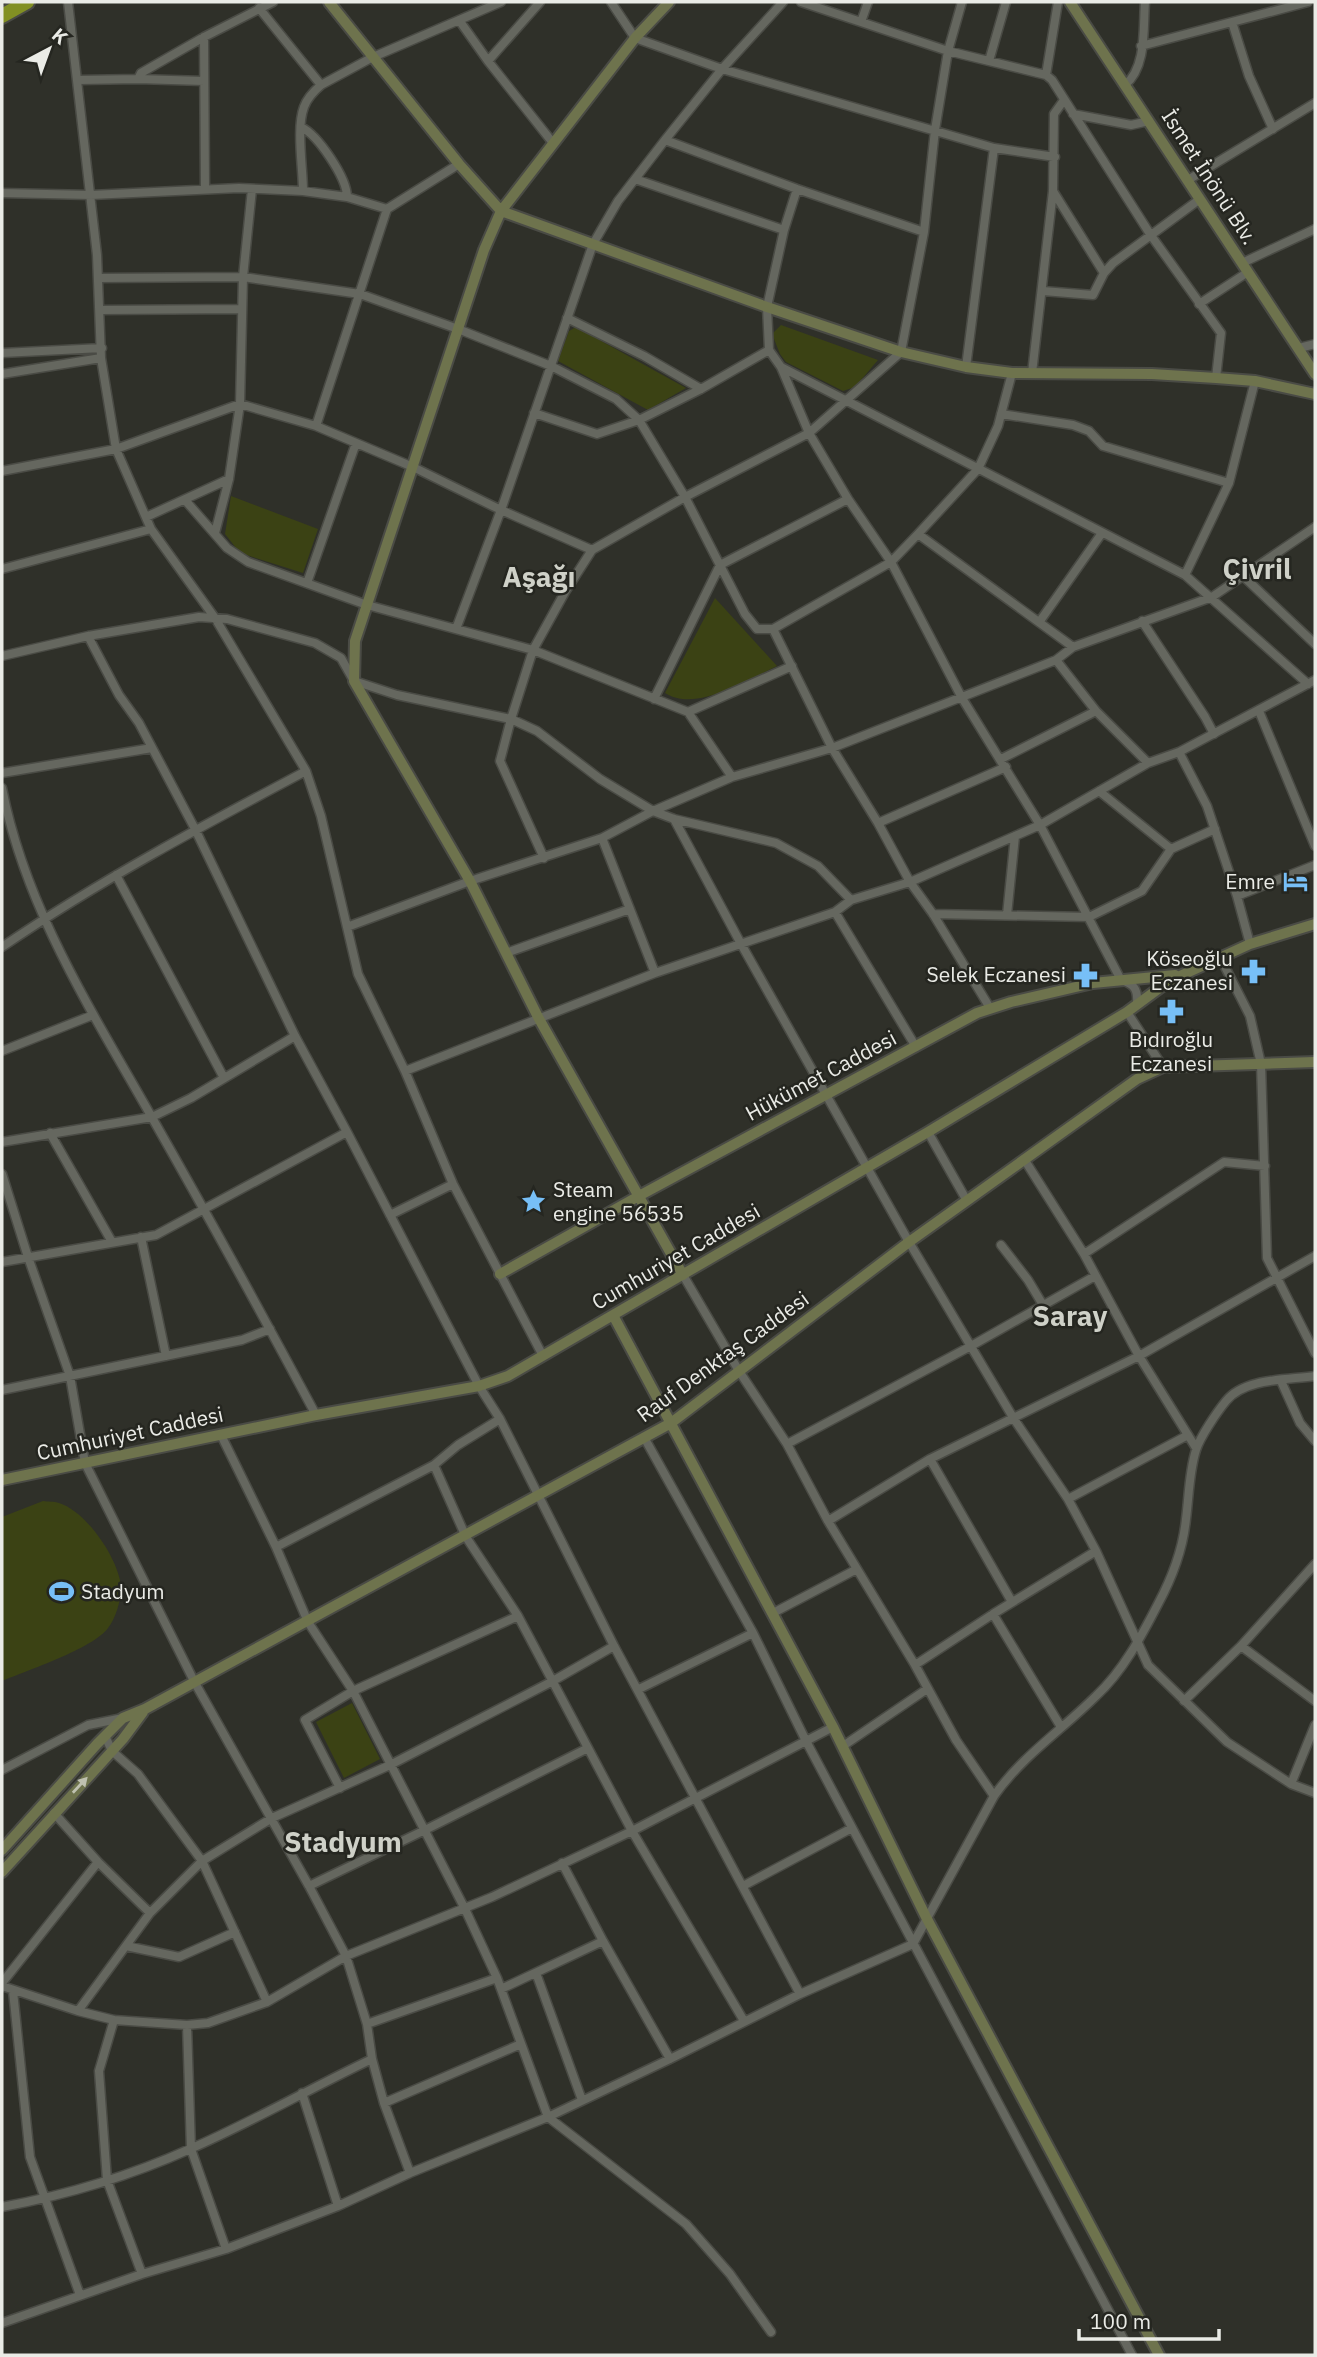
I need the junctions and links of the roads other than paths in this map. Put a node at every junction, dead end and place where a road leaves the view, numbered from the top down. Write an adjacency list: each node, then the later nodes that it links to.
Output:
1 (27, 2): 19 (highway)
2 (68, 2): 33 (street)
3 (272, 2): 18 (street)
4 (328, 2): 27 (street)
5 (501, 2): 20 (street)
6 (611, 2): 24 (street)
7 (669, 2): 24 (street)
8 (783, 2): 30 (street)
9 (801, 2): 21 (street)
10 (868, 2): 21 (street)
11 (962, 2): 26 (street)
12 (1006, 2): 29 (street)
13 (1058, 2): 31 (street)
14 (1070, 2): 36 (street, İsmet İnönü Blv.)
15 (1145, 2): 25 (street)
16 (1308, 2): 22 (street)
17 (535, 4): 28 (street)
18 (259, 8): 23 (street); 35 (street)
19 (2, 16)
20 (459, 20): 27 (street); 28 (street)
21 (861, 22): 26 (street)
22 (1231, 22): 25 (street); 42 (street)
23 (204, 37): 32 (street); 34 (street)
24 (635, 38): 30 (street); 45 (street)
25 (1141, 46): 36 (street)
26 (948, 51): 29 (street); 43 (street)
27 (373, 57): 35 (street); 48 (street)
28 (488, 61): 45 (street)
29 (989, 61): 31 (street)
30 (722, 69): 43 (street); 44 (street)
31 (1046, 75): 37 (street)
32 (138, 79): 33 (street); 34 (street)
33 (79, 80): 57 (street)
34 (204, 82): 51 (street)
35 (321, 85): 41 (street)
36 (1125, 85): 40 (street, İsmet İnönü Blv.)
37 (1064, 100): 39 (street); 47 (street)
38 (1315, 103): 42 (street)
39 (1073, 114): 40 (street); 65 (street)
40 (1149, 121): 50 (street, İsmet İnönü Blv.)
41 (301, 127): 54 (street); 58 (street)
42 (1273, 129): 50 (street)
43 (935, 130): 46 (street); 64 (street)
44 (665, 140): 49 (street); 53 (street)
45 (553, 143): 61 (street)
46 (994, 148): 47 (street); 87 (street)
47 (1055, 157): 55 (street)
48 (459, 164): 60 (street); 61 (street)
49 (635, 178): 63 (street); 66 (street)
50 (1188, 180): 59 (street, İsmet İnönü Blv.)
51 (205, 189): 52 (street); 57 (street)
52 (252, 189): 54 (street); 70 (street)
53 (797, 189): 63 (street); 64 (street)
54 (303, 191): 58 (street)
55 (1053, 191): 68 (street); 71 (street)
56 (2, 193): 57 (street)
57 (91, 195): 69 (street)
58 (347, 197): 60 (street)
59 (1200, 199): 65 (street); 67 (street, İsmet İnönü Blv.)
60 (387, 209): 72 (street)
61 (501, 211): 66 (street); 78 (street)
62 (1315, 229): 67 (street)
63 (784, 230): 74 (street)
64 (924, 232): 82 (street)
65 (1150, 234): 68 (street); 73 (street)
66 (593, 244): 74 (street); 77 (street)
67 (1245, 267): 73 (street); 80 (street, İsmet İnönü Blv.)
68 (1104, 273): 71 (street)
69 (98, 278): 70 (street); 76 (street)
70 (243, 278): 72 (street); 75 (street)
71 (1043, 291): 89 (street)
72 (360, 294): 78 (street); 101 (street)
73 (1199, 304): 92 (street)
74 (767, 307): 81 (street); 82 (street)
75 (242, 309): 76 (street); 97 (street)
76 (100, 310): 84 (street)
77 (567, 318): 85 (street); 94 (street)
78 (458, 329): 85 (street); 105 (street)
79 (1315, 344): 80 (street)
80 (1298, 348): 91 (street, İsmet İnönü Blv.)
81 (769, 350): 86 (street); 94 (street)
82 (901, 352): 87 (street); 96 (street)
83 (2, 353): 84 (street)
84 (102, 353): 90 (street); 104 (street)
85 (551, 366): 98 (street); 100 (street)
86 (781, 367): 96 (street); 102 (street)
87 (966, 367): 88 (street)
88 (1012, 373): 89 (street); 99 (street)
89 (1032, 373): 92 (street)
90 (2, 374)
91 (1315, 374)
92 (1216, 378): 93 (street)
93 (1255, 381): 95 (street); 109 (street)
94 (701, 389): 100 (street)
95 (1315, 394)
96 (848, 401): 102 (street); 106 (street)
97 (240, 404): 101 (street); 104 (street); 108 (street)
98 (534, 413): 100 (street); 113 (street)
99 (1001, 414): 106 (street); 109 (street)
100 (639, 420): 110 (street)
101 (316, 426): 103 (street)
102 (809, 433): 110 (street); 112 (street)
103 (356, 443): 105 (street); 126 (street)
104 (116, 449): 107 (street); 114 (street)
105 (414, 467): 113 (street); 128 (street)
106 (978, 469): 118 (street); 119 (street)
107 (2, 471)
108 (229, 479): 111 (street); 117 (street)
109 (1229, 483): 124 (street)
110 (685, 497): 120 (street); 122 (street)
111 (185, 499): 114 (street); 117 (street)
112 (848, 499): 121 (street); 122 (street)
113 (501, 510): 120 (street); 132 (street)
114 (146, 517): 116 (street)
115 (1315, 527): 125 (street)
116 (151, 529): 123 (street); 129 (street)
117 (215, 533): 126 (street)
118 (1102, 533): 124 (street); 130 (street)
119 (918, 534): 121 (street); 130 (street)
120 (592, 550): 137 (street)
121 (891, 562): 133 (street); 143 (street)
122 (720, 565): 133 (street); 144 (street)
123 (2, 569)
124 (1185, 575): 127 (street)
125 (1242, 576): 127 (street); 135 (street)
126 (307, 583): 128 (street)
127 (1212, 597): 131 (street); 142 (street)
128 (367, 605): 132 (street); 141 (street)
129 (215, 618): 134 (street); 141 (street); 155 (street)
130 (1040, 621): 136 (street)
131 (1142, 621): 136 (street); 149 (street)
132 (456, 629): 137 (street)
133 (772, 629): 140 (street)
134 (88, 636): 138 (street); 150 (street)
135 (1315, 644)
136 (1073, 647): 139 (street)
137 (533, 650): 144 (street); 148 (street)
138 (2, 656)
139 (1056, 660): 143 (street); 145 (street)
140 (792, 666): 147 (street); 151 (street)
141 (354, 681): 148 (street); 174 (street)
142 (1311, 682): 146 (street)
143 (962, 698): 151 (street); 153 (street)
144 (654, 699): 147 (street)
145 (1096, 711): 153 (street); 154 (street)
146 (1259, 711): 149 (street); 169 (street)
147 (688, 712): 157 (street)
148 (511, 719): 160 (street); 171 (street)
149 (1214, 734): 152 (street)
150 (152, 748): 156 (street); 164 (street)
151 (832, 748): 157 (street); 162 (street)
152 (1179, 752): 154 (street); 165 (street)
153 (1003, 763): 162 (street); 163 (street)
154 (1148, 763): 159 (street)
155 (306, 771): 164 (street); 185 (street)
156 (2, 773)
157 (732, 777): 160 (street)
158 (2, 788): 166 (street)
159 (1099, 791): 163 (street); 170 (street)
160 (653, 811): 161 (street); 168 (street)
161 (674, 819): 177 (street); 186 (street)
162 (878, 823): 175 (street)
163 (1040, 825): 167 (street); 182 (street)
164 (195, 829): 173 (street); 199 (street)
165 (1215, 829): 170 (street); 176 (street)
166 (6, 830): 183 (street)
167 (1015, 836): 175 (street); 181 (street)
168 (602, 838): 171 (street); 178 (street)
169 (1315, 846)
170 (1171, 849): 182 (street)
171 (544, 858): 174 (street)
172 (1315, 865): 176 (street)
173 (116, 875): 183 (street); 206 (street)
174 (470, 881): 185 (street); 189 (street)
175 (910, 882): 177 (street); 180 (street)
176 (1237, 896): 187 (street)
177 (851, 900): 179 (street)
178 (630, 909): 189 (street); 191 (street)
179 (835, 912): 186 (street); 200 (street)
180 (933, 914): 181 (street); 195 (street)
181 (1007, 915): 182 (street)
182 (1089, 917): 193 (street)
183 (43, 919): 188 (street); 197 (street)
184 (1315, 924): 187 (street, Cumhuriyet Caddesi)
185 (347, 927): 205 (street)
186 (740, 942): 191 (street); 207 (street)
187 (1250, 944): 190 (street, Cumhuriyet Caddesi)
188 (2, 947)
189 (506, 953): 198 (street)
190 (1220, 957): 192 (street, Cumhuriyet Caddesi); 203 (street)
191 (655, 973): 198 (street)
192 (1182, 974): 193 (street, Hükümet Caddesi); 194 (street, Cumhuriyet Caddesi)
193 (1121, 980): 194 (street); 195 (street, Hükümet Caddesi)
194 (1137, 1003): 196 (street, Cumhuriyet Caddesi)
195 (990, 1008): 200 (street, Hükümet Caddesi)
196 (1127, 1012): 204 (street); 210 (street, Cumhuriyet Caddesi)
197 (93, 1015): 201 (street); 208 (street)
198 (538, 1017): 205 (street); 218 (street)
199 (295, 1036): 206 (street); 209 (street)
200 (916, 1047): 207 (street, Hükümet Caddesi)
201 (2, 1051)
202 (1315, 1062): 203 (street, Rauf Denktaş Caddesi)
203 (1261, 1064): 204 (street, Rauf Denktaş Caddesi); 214 (street)
204 (1163, 1067): 213 (street, Rauf Denktaş Caddesi)
205 (405, 1071): 217 (street)
206 (225, 1078): 208 (street)
207 (825, 1095): 215 (street); 218 (street, Hükümet Caddesi)
208 (152, 1117): 211 (street); 220 (street)
209 (347, 1132): 220 (street); 221 (street)
210 (928, 1132): 215 (street, Cumhuriyet Caddesi); 219 (street)
211 (50, 1133): 212 (street); 223 (street)
212 (2, 1142)
213 (1024, 1159): 219 (street, Rauf Denktaş Caddesi); 226 (street)
214 (1265, 1166): 226 (street); 233 (street)
215 (867, 1168): 224 (street); 231 (street, Cumhuriyet Caddesi)
216 (2, 1174): 228 (street)
217 (453, 1184): 221 (street); 230 (street)
218 (637, 1197): 230 (street, Hükümet Caddesi); 231 (street)
219 (967, 1201): 224 (street, Rauf Denktaş Caddesi)
220 (204, 1211): 222 (street); 236 (street)
221 (390, 1215): 246 (street)
222 (141, 1237): 223 (street); 239 (street)
223 (112, 1241): 228 (street)
224 (909, 1242): 237 (street); 242 (street, Rauf Denktaş Caddesi)
225 (1001, 1245): 234 (street)
226 (1084, 1254): 232 (street)
227 (1315, 1256): 233 (street)
228 (28, 1257): 229 (street); 243 (street)
229 (2, 1262)
230 (500, 1274): 240 (street)
231 (683, 1275): 235 (street, Cumhuriyet Caddesi); 242 (street)
232 (1095, 1276): 234 (street); 241 (street)
233 (1279, 1277): 238 (street); 241 (street)
234 (1043, 1305): 237 (street)
235 (614, 1317): 240 (street, Cumhuriyet Caddesi); 251 (street)
236 (270, 1329): 239 (street); 248 (street)
237 (971, 1346): 250 (street); 256 (street)
238 (1315, 1353)
239 (166, 1356): 243 (street)
240 (543, 1356): 246 (street, Cumhuriyet Caddesi)
241 (1139, 1356): 250 (street); 253 (street)
242 (739, 1371): 251 (street, Rauf Denktaş Caddesi); 256 (street)
243 (70, 1376): 247 (street); 259 (street)
244 (1315, 1376): 245 (street)
245 (1281, 1381): 255 (street); 257 (street)
246 (479, 1386): 248 (street, Cumhuriyet Caddesi); 249 (street)
247 (2, 1390)
248 (316, 1416): 252 (street, Cumhuriyet Caddesi)
249 (500, 1419): 260 (street); 262 (street)
250 (1014, 1419): 258 (street); 263 (street)
251 (671, 1423): 254 (street, Rauf Denktaş Caddesi); 271 (street)
252 (222, 1435): 259 (street, Cumhuriyet Caddesi); 266 (street)
253 (1188, 1436): 257 (street); 263 (street)
254 (645, 1439): 262 (street, Rauf Denktaş Caddesi); 275 (street)
255 (1315, 1441)
256 (787, 1444): 264 (street)
257 (1196, 1448): 276 (street)
258 (930, 1459): 264 (street); 270 (street)
259 (85, 1463): 261 (street, Cumhuriyet Caddesi); 281 (street)
260 (434, 1465): 265 (street); 266 (street)
261 (2, 1480)
262 (539, 1496): 265 (street, Rauf Denktaş Caddesi); 277 (street)
263 (1068, 1499): 267 (street)
264 (828, 1521): 269 (street)
265 (466, 1537): 273 (street); 274 (street, Rauf Denktaş Caddesi)
266 (276, 1547): 274 (street)
267 (1096, 1551): 270 (street); 276 (street)
268 (1315, 1564): 278 (street)
269 (857, 1569): 271 (street); 279 (street)
270 (1013, 1602): 272 (street)
271 (773, 1613): 290 (street)
272 (993, 1614): 279 (street); 291 (street)
273 (518, 1616): 280 (street); 284 (street)
274 (308, 1622): 281 (street, Rauf Denktaş Caddesi); 284 (street)
275 (753, 1633): 282 (street); 293 (street)
276 (1138, 1641): 285 (street); 291 (street)
277 (614, 1646): 280 (street); 282 (street)
278 (1241, 1646): 285 (street); 286 (street)
279 (915, 1665): 283 (street)
280 (551, 1682): 295 (street); 297 (street)
281 (195, 1683): 287 (street, Rauf Denktaş Caddesi); 305 (street)
282 (639, 1689): 303 (street)
283 (927, 1689): 294 (street); 302 (street)
284 (353, 1691): 297 (street); 300 (street)
285 (1184, 1701): 299 (street)
286 (1315, 1701)
287 (145, 1709): 288 (street, Rauf Denktaş Caddesi); 296 (street, Rauf Denktaş Caddesi)
288 (124, 1718): 292 (street, Rauf Denktaş Caddesi); 298 (street)
289 (1315, 1725): 299 (street)
290 (833, 1727): 293 (street); 294 (street)
291 (1061, 1727): 302 (street)
292 (105, 1736): 296 (street); 309 (street, Rauf Denktaş Caddesi)
293 (806, 1741): 303 (street); 306 (street)
294 (843, 1746): 318 (street)
295 (587, 1748): 307 (street); 308 (street)
296 (112, 1751): 304 (street, Rauf Denktaş Caddesi, one-way to 296); 310 (street)
297 (390, 1765): 300 (street); 307 (street)
298 (2, 1770)
299 (1291, 1784): 301 (street)
300 (340, 1788): 305 (street)
301 (1315, 1793)
302 (994, 1796): 318 (street)
303 (696, 1797): 308 (street); 315 (street)
304 (54, 1813): 311 (street); 313 (street, Rauf Denktaş Caddesi)
305 (272, 1818): 310 (street); 314 (street)
306 (852, 1828): 315 (street); 321 (street)
307 (425, 1830): 314 (street); 316 (street)
308 (632, 1831): 312 (street); 333 (street)
309 (2, 1850)
310 (202, 1861): 317 (street); 319 (street)
311 (99, 1862): 317 (street); 326 (street)
312 (562, 1863): 316 (street); 320 (street)
313 (2, 1872)
314 (309, 1886): 323 (street)
315 (743, 1886): 329 (street)
316 (465, 1909): 323 (street); 325 (street)
317 (150, 1913): 322 (street)
318 (926, 1917): 321 (street); 355 (street)
319 (235, 1932): 322 (street); 330 (street)
320 (603, 1941): 324 (street); 338 (street)
321 (913, 1944): 329 (street); 354 (street)
322 (127, 1945): 331 (street)
323 (346, 1956): 330 (street); 334 (street)
324 (536, 1973): 327 (street); 340 (street)
325 (497, 1978): 327 (street); 334 (street)
326 (2, 1985): 328 (street)
327 (501, 1989): 336 (street)
328 (13, 1991): 331 (street); 346 (street)
329 (800, 1993): 333 (street)
330 (267, 2002): 335 (street)
331 (78, 2011): 332 (street)
332 (114, 2020): 335 (street); 345 (street)
333 (744, 2021): 338 (street)
334 (367, 2024): 337 (street)
335 (187, 2025): 343 (street)
336 (522, 2044): 341 (street); 342 (street)
337 (372, 2059): 339 (street); 341 (street)
338 (670, 2059): 340 (street)
339 (302, 2092): 343 (street); 347 (street)
340 (582, 2100): 342 (street)
341 (384, 2103): 344 (street)
342 (548, 2117): 344 (street); 353 (street)
343 (191, 2149): 345 (street); 349 (street)
344 (410, 2173): 347 (street)
345 (107, 2180): 346 (street); 350 (street)
346 (45, 2199): 348 (street); 351 (street)
347 (338, 2206): 349 (street)
348 (2, 2207)
349 (226, 2249): 350 (street)
350 (142, 2274): 351 (street)
351 (80, 2295): 352 (street)
352 (2, 2323)
353 (771, 2332)
354 (1132, 2355)
355 (1159, 2355)

